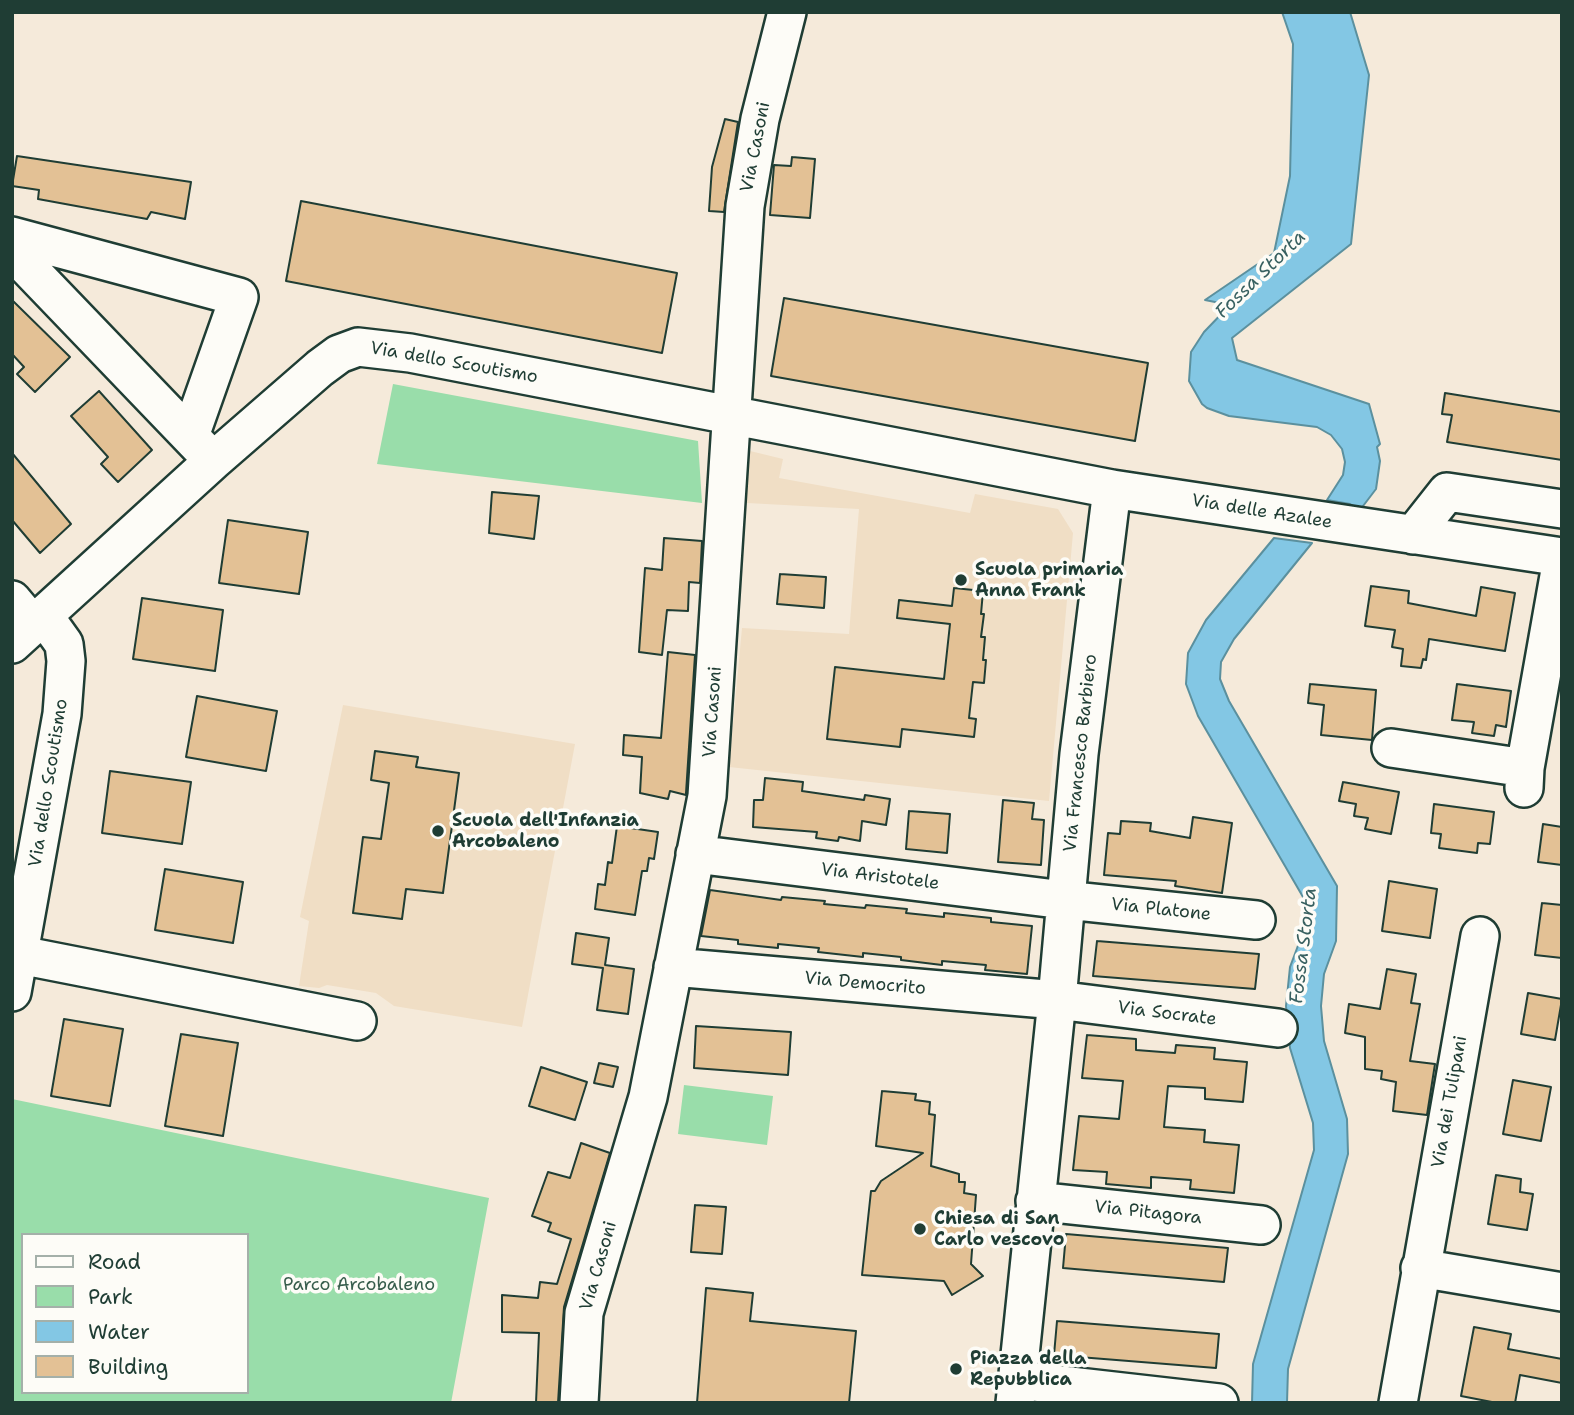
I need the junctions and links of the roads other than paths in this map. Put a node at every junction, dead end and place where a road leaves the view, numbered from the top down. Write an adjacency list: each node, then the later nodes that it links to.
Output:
1 (787, 12): 4 (street, Via Casoni)
2 (12, 236): 5 (street, Via dello Scoutismo)
3 (12, 251): 5 (street)
4 (733, 414): 5 (street, Via dello Scoutismo); 6 (street); 12 (street, Via Casoni)
5 (201, 449): 10 (street, Via dello Scoutismo)
6 (1112, 489): 8 (street, Via delle Azalee); 13 (street, Via Francesco Barbiero)
7 (1562, 509): 8 (street)
8 (1413, 535): 9 (street, Via delle Azalee)
9 (1562, 558): 11 (street, Via delle Azalee)
10 (26, 621): 16 (street, Via dello Scoutismo)
11 (1391, 748)
12 (695, 854): 13 (street, Via Aristotele); 17 (street, Via Casoni)
13 (1066, 900): 14 (street, Via Platone); 19 (street, Via Francesco Barbiero)
14 (1256, 920)
15 (1480, 936): 24 (street, Via dei Tulipani)
16 (20, 955): 18 (street, Via dello Scoutismo); 20 (street)
17 (673, 967): 19 (street, Via Democrito); 27 (street, Via Casoni)
18 (12, 992)
19 (1057, 1000): 21 (street, Via Socrate); 22 (street, Via Francesco Barbiero)
20 (357, 1021)
21 (1278, 1028)
22 (1035, 1201): 23 (street, Via Pitagora); 26 (street, Via Francesco Barbiero)
23 (1261, 1225)
24 (1420, 1268): 25 (street); 29 (street, Via dei Tulipani)
25 (1562, 1292)
26 (1016, 1392): 28 (street)
27 (579, 1403)
28 (1219, 1403)
29 (1398, 1403)

